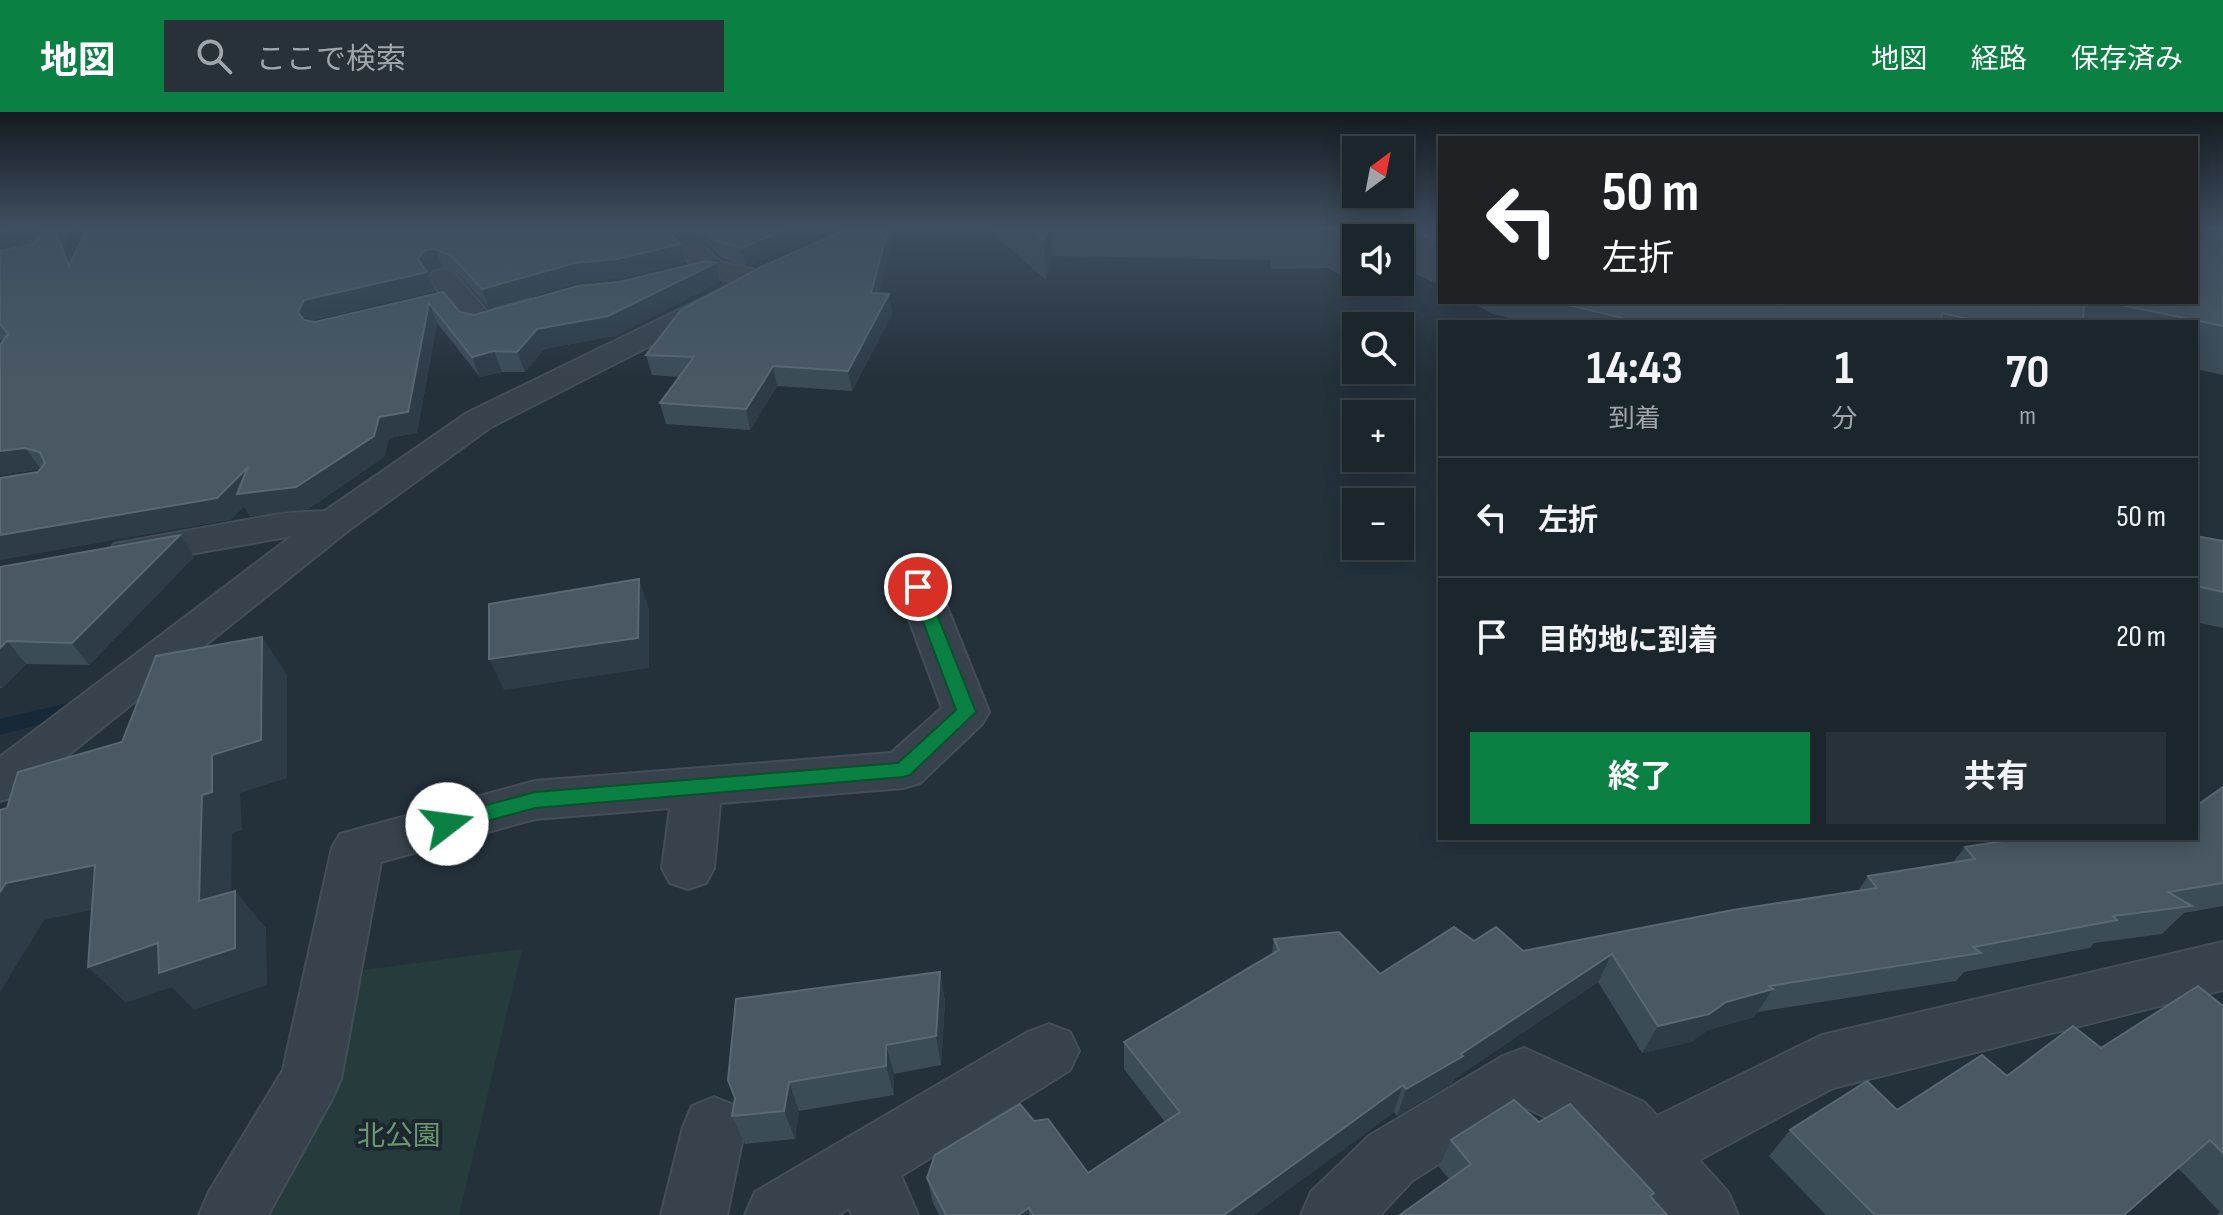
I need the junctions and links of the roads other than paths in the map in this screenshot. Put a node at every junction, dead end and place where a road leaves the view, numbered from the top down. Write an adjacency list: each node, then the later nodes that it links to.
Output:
1 (757, 277): 4 (street)
2 (444, 293): 3 (street)
3 (559, 299)
4 (335, 522): 5 (street); 7 (street)
5 (90, 560)
6 (918, 587): 8 (street)
7 (0, 783)
8 (697, 786): 9 (street); 15 (street)
9 (688, 868)
10 (2223, 966): 13 (street)
11 (1049, 1051): 14 (street)
12 (714, 1127): 16 (street)
13 (1649, 1153): 18 (street); 19 (street)
14 (874, 1190): 17 (street)
15 (232, 1215)
16 (694, 1215)
17 (778, 1215)
18 (1334, 1215)
19 (1705, 1215)

